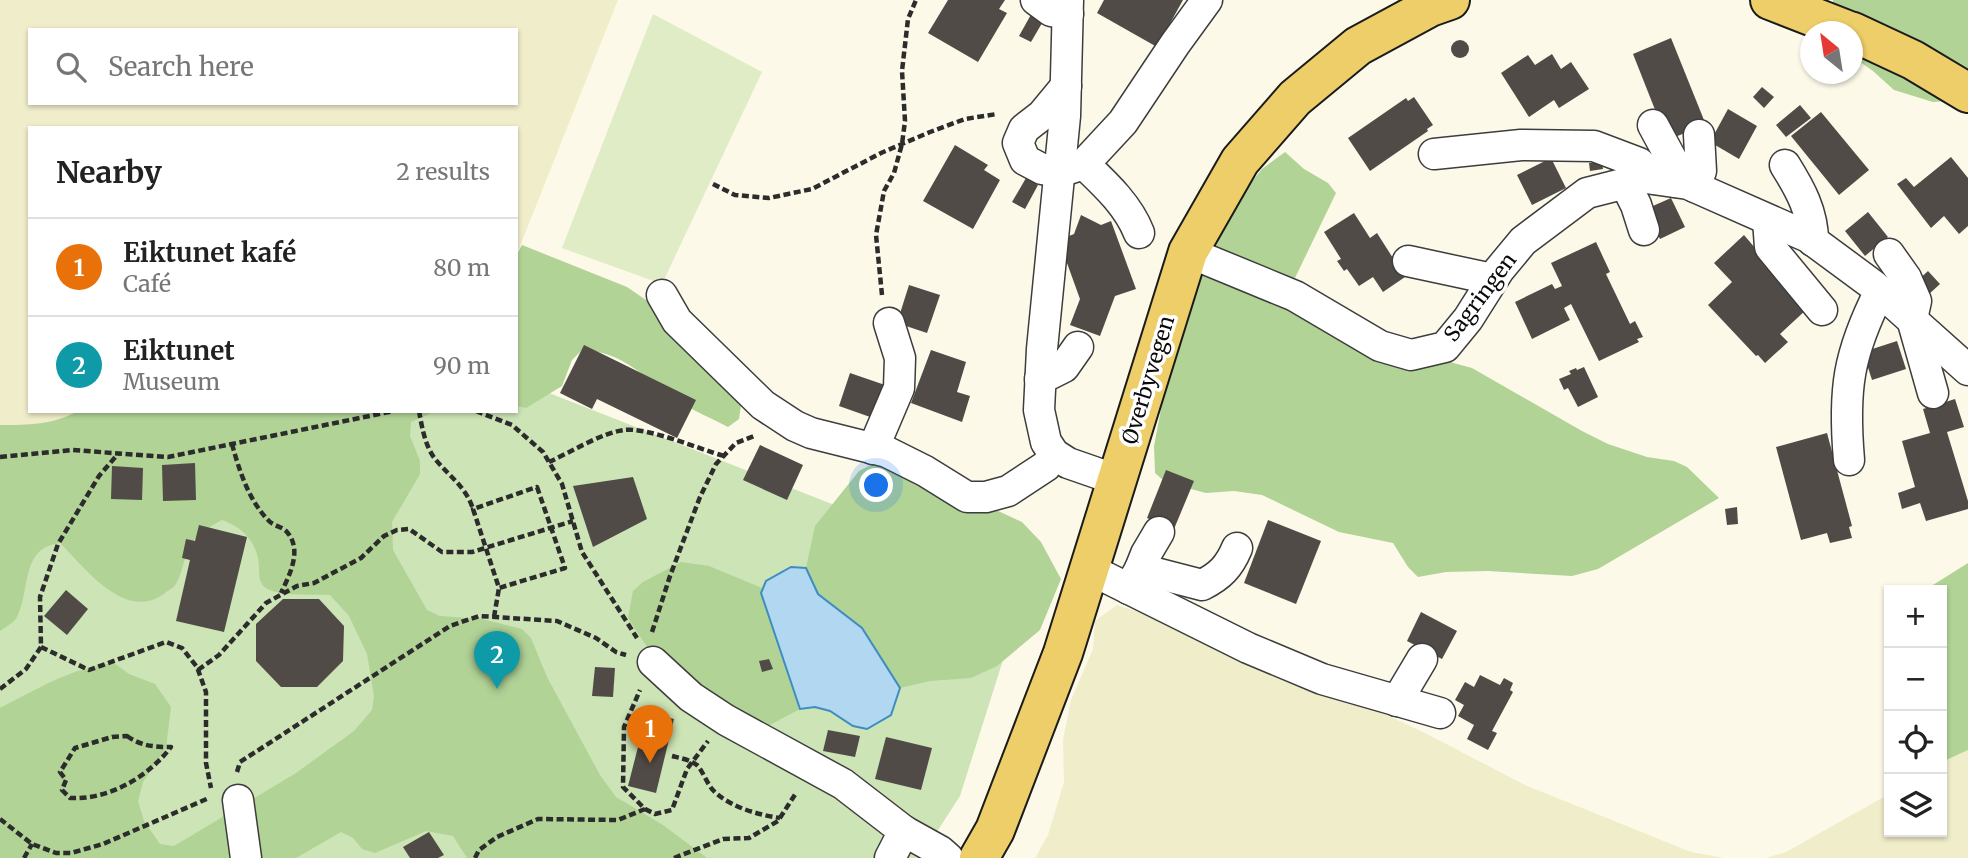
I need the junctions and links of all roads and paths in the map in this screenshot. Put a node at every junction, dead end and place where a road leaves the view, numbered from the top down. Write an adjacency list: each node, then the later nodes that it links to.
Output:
1 (916, 0): 14 (path)
2 (1036, 0): 6 (street)
3 (1207, 0): 17 (street)
4 (1450, 0): 25 (main road, Øverbyvegen)
5 (1770, 0): 7 (main road)
6 (1068, 7): 9 (street)
7 (1824, 21)
8 (1863, 37): 10 (main road)
9 (1066, 86): 11 (street); 17 (street)
10 (1968, 93)
11 (1038, 118): 14 (path); 17 (street)
12 (1653, 125): 19 (street)
13 (1699, 135): 19 (street)
14 (902, 144): 20 (path); 33 (path)
15 (1434, 154): 19 (street)
16 (1785, 164): 24 (street)
17 (1072, 168): 23 (street); 36 (street)
18 (1625, 183): 19 (street, Sagringen); 22 (street); 28 (street, Sagringen)
19 (1676, 183): 21 (street)
20 (713, 184)
21 (1768, 220): 24 (street); 31 (street)
22 (1644, 230)
23 (1139, 233)
24 (1813, 241): 29 (street)
25 (1188, 252): 28 (street, Sagringen); 50 (main road, Øverbyvegen)
26 (1889, 254): 32 (street)
27 (1408, 261): 28 (street)
28 (1492, 279)
29 (1880, 291): 32 (street); 48 (street)
30 (662, 295): 41 (street)
31 (1822, 310)
32 (1912, 319): 35 (street); 37 (street)
33 (889, 323): 43 (street)
34 (1078, 347): 36 (street)
35 (1968, 370)
36 (1040, 379): 45 (street)
37 (1933, 393)
38 (384, 413): 42 (path)
39 (420, 413): 51 (path)
40 (481, 413): 49 (path)
41 (811, 433): 43 (street); 46 (path)
42 (232, 444): 44 (path); 60 (path)
43 (873, 449): 45 (street)
44 (118, 454): 47 (path); 62 (path)
45 (1054, 454): 50 (street)
46 (723, 456): 49 (path); 64 (path)
47 (0, 457)
48 (1849, 460)
49 (549, 462): 52 (path)
50 (1117, 480): 57 (main road, Øverbyvegen)
51 (473, 509): 53 (path); 56 (path)
52 (573, 521): 53 (path); 64 (path)
53 (551, 528): 56 (path); 59 (path)
54 (1159, 532): 58 (street)
55 (1237, 548): 58 (street)
56 (486, 550): 59 (path); 60 (path)
57 (1089, 569): 58 (street); 88 (main road, Øverbyvegen)
58 (1135, 579): 67 (street)
59 (499, 588): 61 (path)
60 (281, 594): 65 (path)
61 (494, 617): 64 (path); 74 (path)
62 (41, 647): 65 (path); 66 (path)
63 (1422, 659): 67 (street)
64 (653, 662): 69 (street); 75 (path)
65 (198, 670): 74 (path)
66 (0, 689)
67 (1397, 701): 68 (street)
68 (1440, 713)
69 (726, 720): 72 (path); 73 (street)
70 (171, 747): 70 (path)
71 (672, 756): 72 (path)
72 (691, 762): 75 (path); 76 (path)
73 (812, 768): 76 (path); 78 (street)
74 (225, 798): 80 (path); 83 (street)
75 (645, 809): 84 (path)
76 (780, 818): 85 (path)
77 (0, 819): 79 (path)
78 (904, 831): 86 (street); 87 (street)
79 (32, 844): 80 (path); 81 (path)
80 (71, 853): 82 (path)
81 (24, 858)
82 (75, 858)
83 (246, 858)
84 (475, 858)
85 (674, 858)
86 (890, 858)
87 (948, 858)
88 (979, 858)

